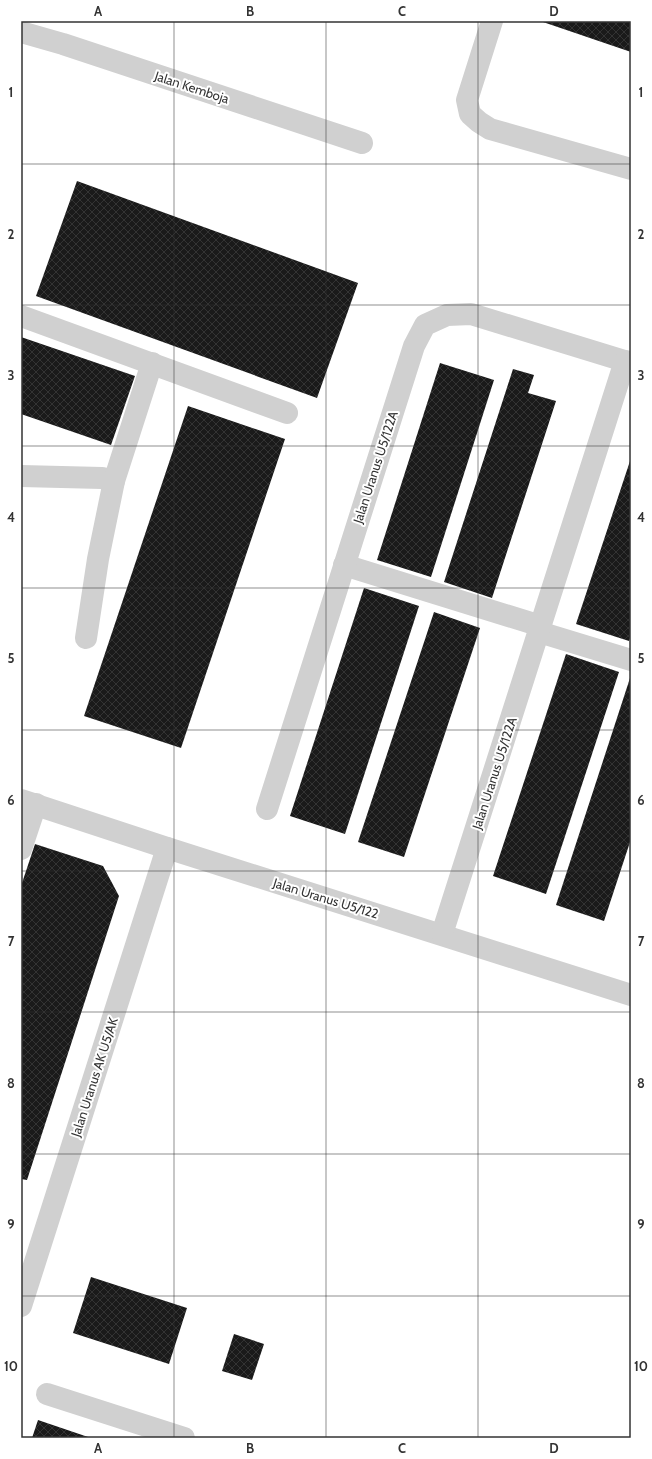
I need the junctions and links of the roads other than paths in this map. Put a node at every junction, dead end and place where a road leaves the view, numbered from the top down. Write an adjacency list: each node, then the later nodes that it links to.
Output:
1 (492, 21): 4 (street)
2 (21, 32): 3 (street, Jalan Kemboja)
3 (362, 143)
4 (631, 170)
5 (21, 316): 7 (street)
6 (628, 362): 11 (street, Jalan Uranus U5/122A); 12 (street, Jalan Uranus U5/122A)
7 (152, 363): 8 (street); 10 (street)
8 (287, 413)
9 (21, 476): 10 (street)
10 (114, 481): 13 (street)
11 (344, 565): 12 (street); 16 (street, Jalan Uranus U5/122A)
12 (540, 629): 14 (street); 19 (street, Jalan Uranus U5/122A)
13 (86, 638)
14 (631, 660)
15 (28, 802): 17 (street, Jalan Uranus U5/122); 18 (street)
16 (267, 809)
17 (167, 848): 19 (street, Jalan Uranus U5/122); 21 (street, Jalan Uranus AK U5/AK)
18 (21, 849)
19 (442, 934): 20 (street, Jalan Uranus U5/122)
20 (631, 995)
21 (21, 1306)
22 (47, 1394): 23 (street)
23 (151, 1433): 24 (street)
24 (184, 1438)

